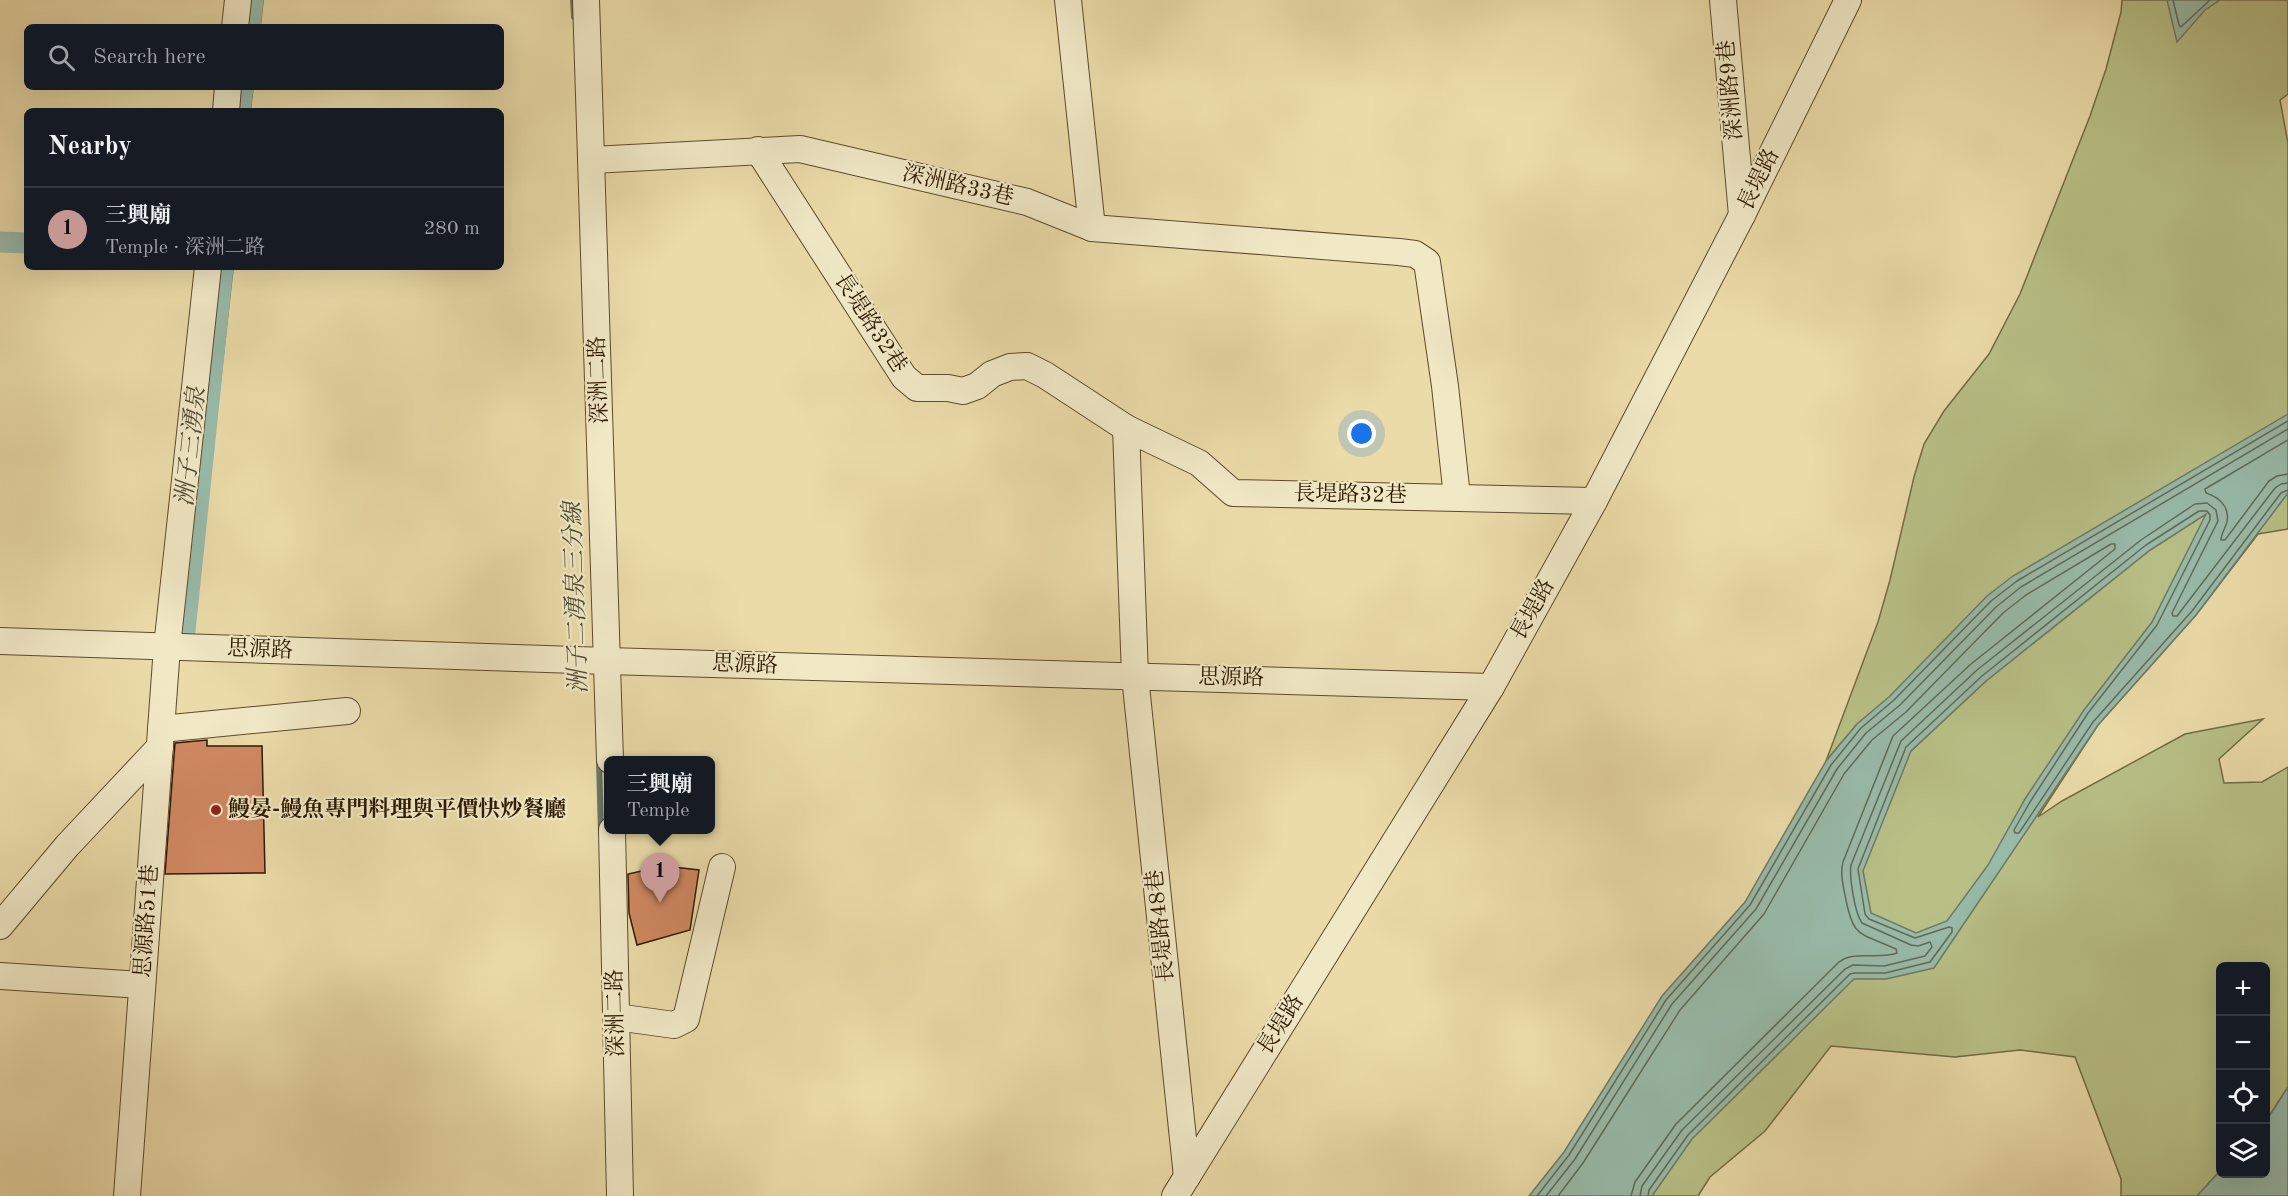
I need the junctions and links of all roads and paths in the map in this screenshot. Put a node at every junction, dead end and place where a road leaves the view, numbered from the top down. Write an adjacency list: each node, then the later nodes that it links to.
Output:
1 (238, 0): 6 (street)
2 (586, 0): 10 (street, 深洲二路)
3 (1068, 0): 12 (street)
4 (1723, 0): 11 (street, 深洲路9巷)
5 (1848, 0): 11 (street, 長堤路)
6 (235, 24)
7 (228, 90): 8 (street)
8 (226, 108)
9 (758, 150): 10 (street, 深洲路33巷); 12 (street, 深洲路33巷); 14 (street, 長堤路32巷)
10 (592, 160): 19 (street, 深洲二路)
11 (1742, 215): 16 (street, 長堤路)
12 (1092, 228): 15 (street, 深洲路33巷)
13 (208, 270): 18 (street, 思源路51巷)
14 (1126, 428): 15 (street, 長堤路32巷); 20 (street)
15 (1457, 497): 16 (street, 長堤路32巷)
16 (1594, 501): 21 (street, 長堤路)
17 (0, 641): 18 (street, 思源路)
18 (167, 647): 19 (street, 思源路); 23 (street, 思源路51巷)
19 (607, 661): 20 (street, 思源路); 24 (street, 深洲二路)
20 (1135, 676): 21 (street, 思源路); 31 (street, 長堤路48巷)
21 (1491, 687): 31 (street, 長堤路)
22 (347, 711): 23 (street)
23 (160, 738): 27 (street); 29 (street, 思源路51巷)
24 (610, 756)
25 (612, 834): 30 (street, 深洲二路)
26 (722, 867): 30 (street)
27 (0, 926)
28 (0, 976): 29 (street)
29 (142, 985): 32 (street, 思源路51巷)
30 (616, 1017): 33 (street, 深洲二路)
31 (1181, 1186)
32 (127, 1196)
33 (620, 1196)

